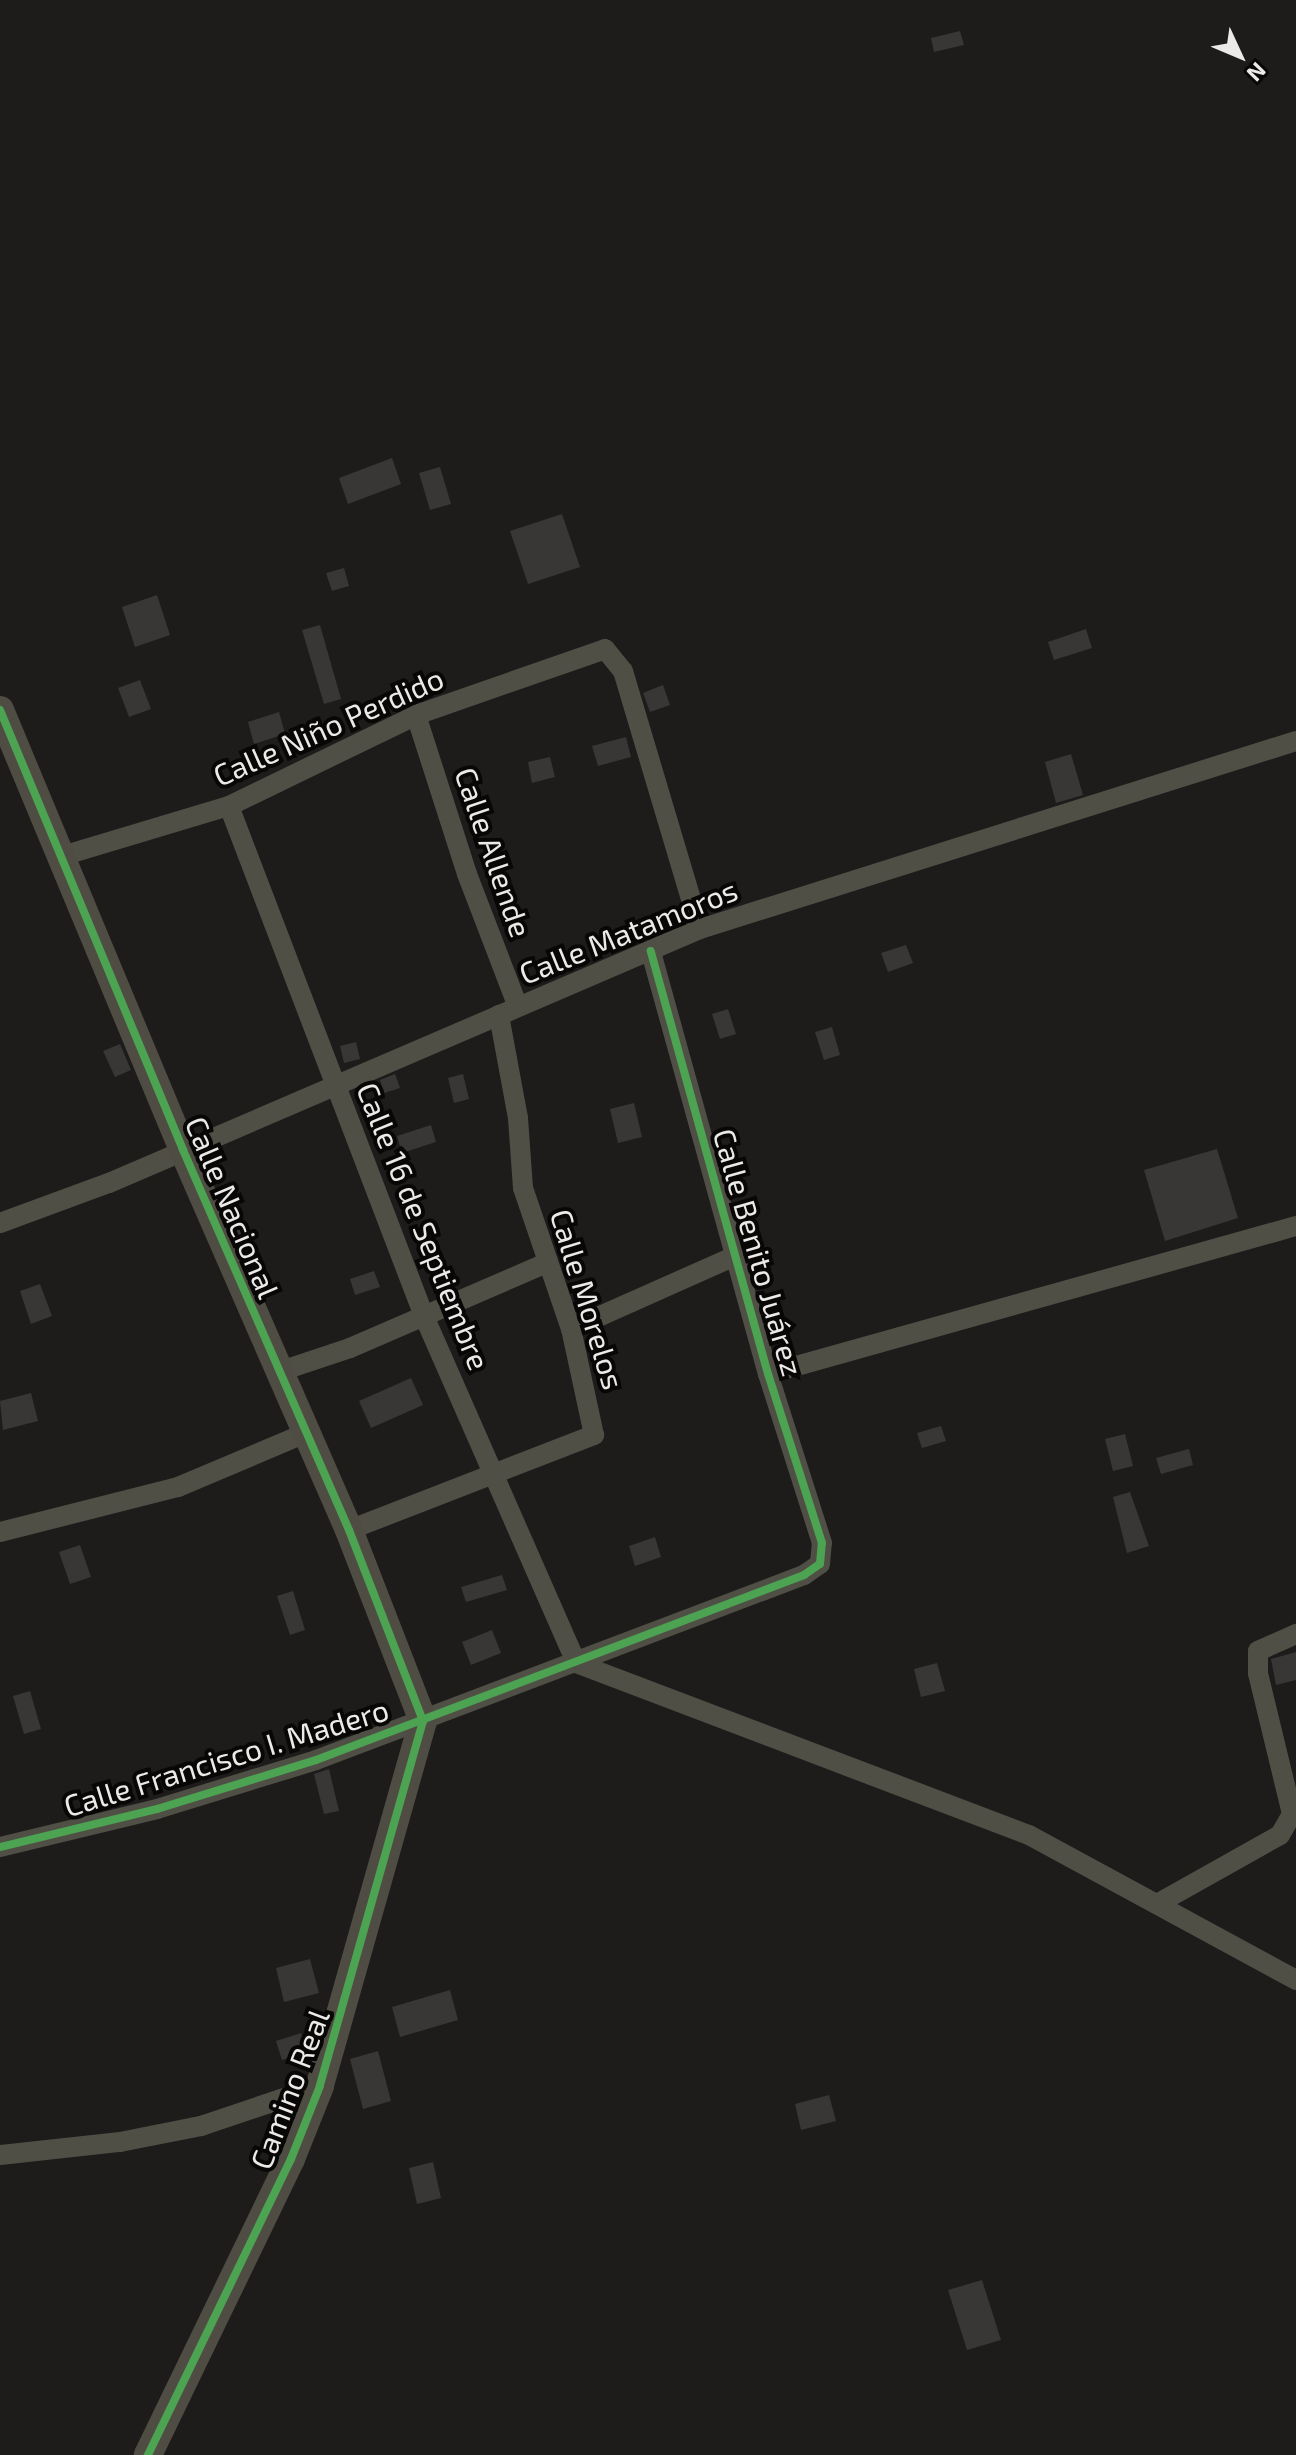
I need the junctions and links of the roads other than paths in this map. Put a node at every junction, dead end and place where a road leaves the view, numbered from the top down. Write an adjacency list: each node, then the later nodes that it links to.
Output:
1 (0, 710): 5 (street, Calle Nacional)
2 (416, 715): 4 (street, Calle Niño Perdido); 6 (street, Calle Niño Perdido); 8 (street, Calle Allende)
3 (1296, 741): 6 (street, Calle Matamoros)
4 (229, 806): 5 (street, Calle Niño Perdido); 9 (street, Calle 16 de Septiembre)
5 (62, 856): 10 (street, Calle Nacional)
6 (700, 929): 7 (street, Calle Matamoros)
7 (651, 951): 8 (street, Calle Matamoros); 13 (street, Calle Benito Juárez)
8 (509, 1011): 9 (street, Calle Matamoros); 14 (street, Calle Morelos)
9 (334, 1083): 10 (street, Calle Matamoros); 15 (street, Calle 16 de Septiembre)
10 (183, 1150): 11 (street, Calle Matamoros); 17 (street, Calle Nacional)
11 (0, 1223)
12 (1296, 1226): 18 (street)
13 (735, 1256): 16 (street); 18 (street, Calle Benito Juárez)
14 (546, 1263): 15 (street); 16 (street, Calle Morelos)
15 (424, 1316): 17 (street); 20 (street, Calle 16 de Septiembre)
16 (571, 1329): 20 (street, Calle Morelos)
17 (278, 1372): 19 (street, Calle Nacional)
18 (768, 1374): 23 (street, Calle Benito Juárez)
19 (306, 1433): 21 (street, Calle Nacional); 22 (street)
20 (495, 1472): 21 (street, Calle Morelos); 25 (street, Calle 16 de Septiembre)
21 (349, 1530): 26 (street, Calle Nacional)
22 (0, 1532)
23 (820, 1564): 25 (street, Calle Francisco I. Madero)
24 (1296, 1634): 28 (street)
25 (576, 1663): 26 (street, Calle Francisco I. Madero); 28 (street)
26 (423, 1721): 27 (street, Calle Francisco I. Madero); 30 (street, Camino Real)
27 (0, 1847)
28 (1157, 1904): 29 (street)
29 (1296, 1980)
30 (320, 2086): 31 (street); 32 (street, Camino Real)
31 (0, 2155)
32 (148, 2455)

